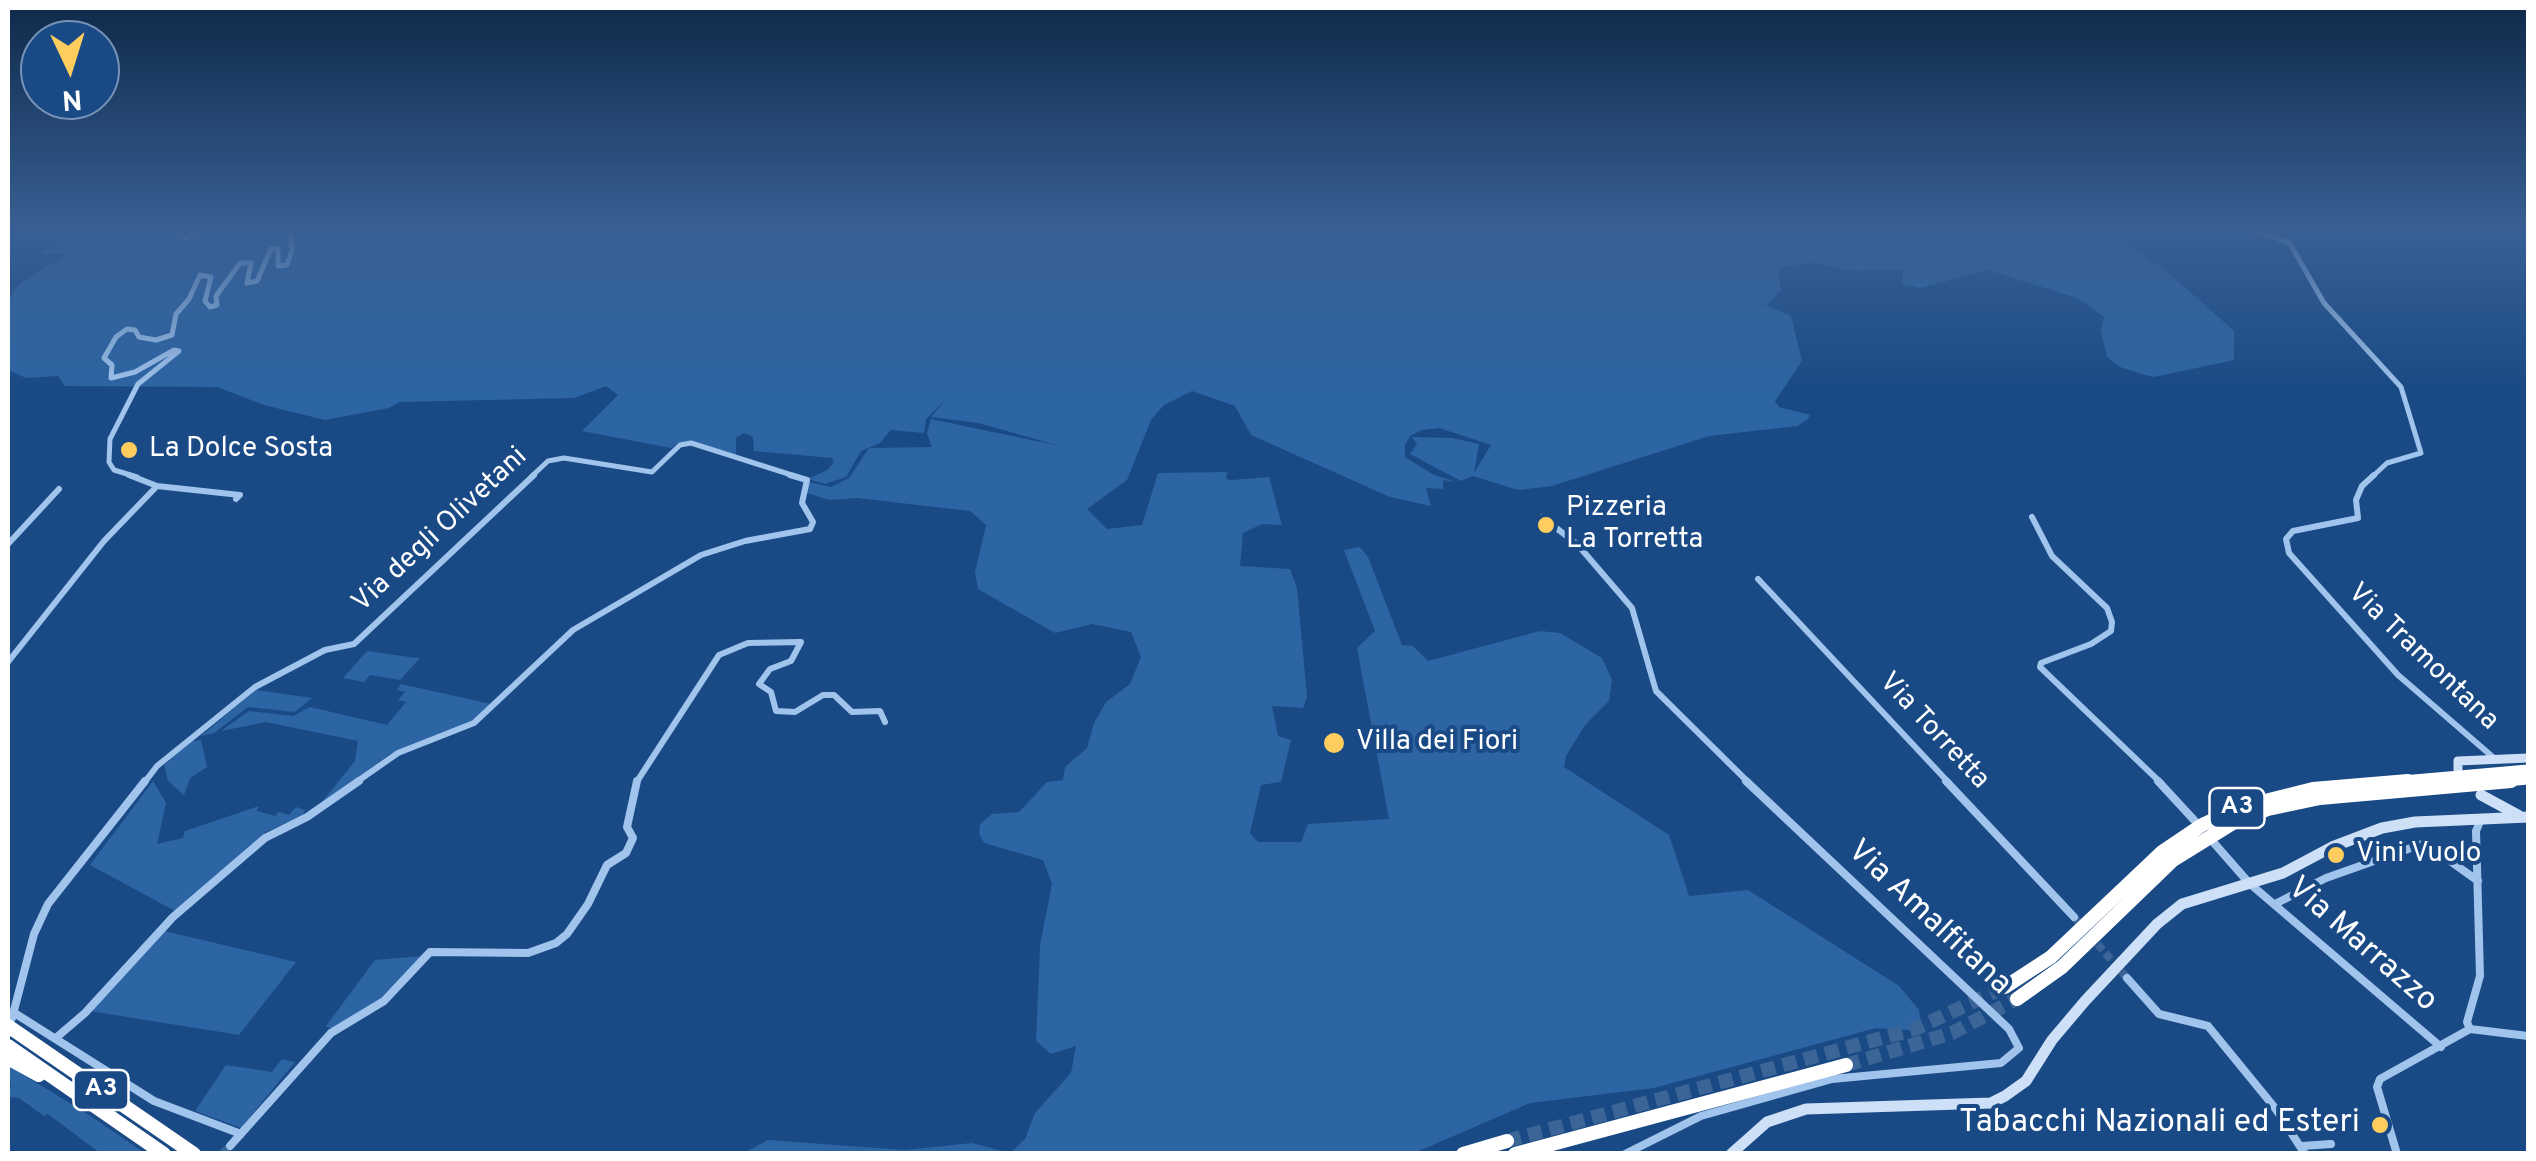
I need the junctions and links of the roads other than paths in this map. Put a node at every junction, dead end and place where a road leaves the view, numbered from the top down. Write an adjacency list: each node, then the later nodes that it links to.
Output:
1 (196, 283): 5 (street)
2 (209, 283): 3 (street)
3 (225, 283)
4 (2312, 283): 16 (street, Via Tramontana)
5 (157, 486): 7 (street); 12 (street)
6 (59, 489): 10 (street)
7 (236, 499)
8 (2032, 516): 25 (street)
9 (1542, 517): 51 (street, Via Amalfitana)
10 (8, 544)
11 (1758, 579): 30 (street, Via Torretta)
12 (10, 653): 13 (street)
13 (8, 662)
14 (886, 722): 43 (street)
15 (2528, 758): 16 (street)
16 (2495, 759): 17 (street)
17 (2458, 770)
18 (2528, 770): 32 (highway, A3)
19 (2528, 779): 33 (highway, A3)
20 (2477, 792): 21 (street); 22 (street)
21 (2492, 805): 24 (street)
22 (2527, 817): 24 (street)
23 (2481, 818): 24 (street); 27 (street); 28 (street)
24 (2502, 818)
25 (2194, 820)
26 (2214, 843): 28 (street, Via Marrazzo)
27 (2478, 881): 29 (street); 35 (street)
28 (2250, 883): 29 (street, Via Marrazzo); 52 (street)
29 (2274, 904): 39 (street, Via Marrazzo)
30 (2074, 917)
31 (2127, 978): 47 (street)
32 (2005, 988)
33 (2017, 999)
34 (12, 1019): 37 (street); 37 (street, Via degli Olivetani); 49 (highway, A3)
35 (2470, 1029): 36 (street); 39 (street)
36 (2528, 1036)
37 (57, 1037): 43 (street)
38 (8, 1046): 42 (highway, A3)
39 (2441, 1047): 53 (street)
40 (8, 1058): 42 (highway)
41 (1846, 1065): 46 (highway)
42 (71, 1089): 48 (highway, A3)
43 (241, 1134): 45 (street)
44 (2331, 1144): 47 (street)
45 (230, 1146)
46 (1511, 1147): 50 (highway)
47 (2303, 1150)
48 (164, 1154)
49 (194, 1154)
50 (1463, 1154)
51 (1625, 1154)
52 (1732, 1154)
53 (2397, 1154)

